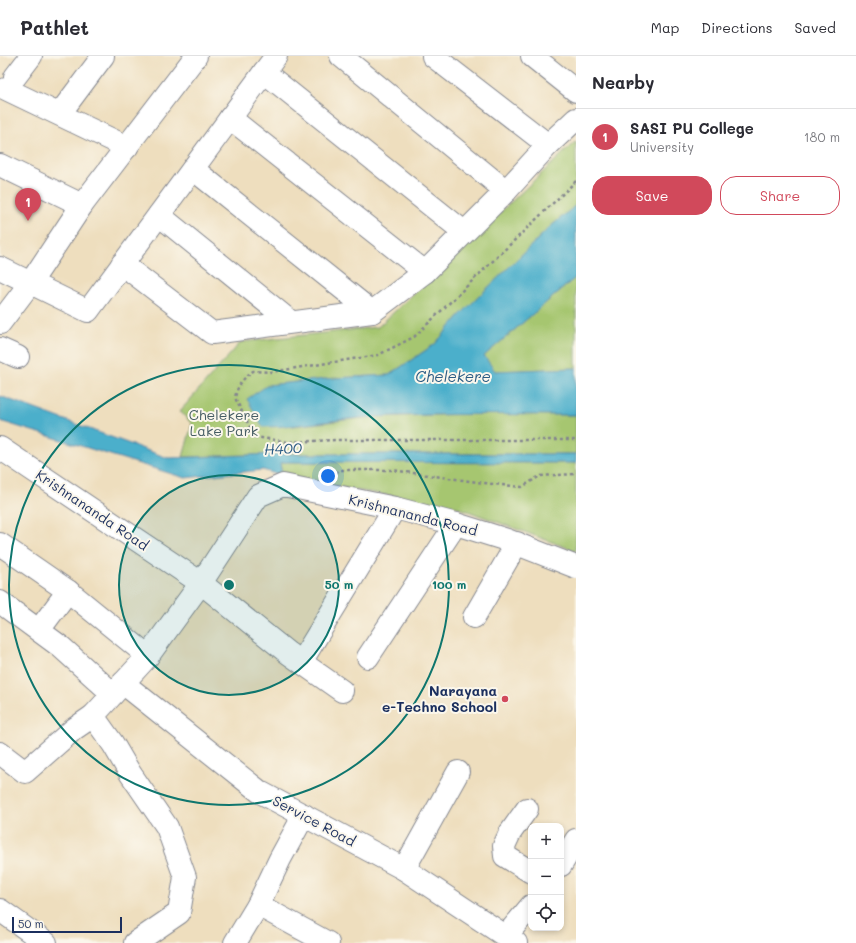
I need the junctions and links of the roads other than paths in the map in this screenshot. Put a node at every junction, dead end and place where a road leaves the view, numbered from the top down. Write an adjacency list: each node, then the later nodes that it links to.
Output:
1 (31, 56): 13 (street)
2 (103, 56): 9 (street)
3 (196, 56): 13 (street)
4 (341, 56): 16 (street)
5 (432, 56): 12 (street)
6 (532, 56): 8 (street)
7 (270, 64): 10 (street); 19 (street)
8 (576, 91)
9 (64, 108)
10 (230, 118): 15 (street); 22 (street)
11 (576, 119): 12 (street)
12 (548, 145): 16 (street)
13 (127, 147): 17 (street)
14 (0, 165): 17 (street)
15 (192, 169): 18 (street); 24 (street)
16 (506, 191): 19 (street)
17 (82, 206): 23 (street)
18 (159, 215): 20 (street); 25 (street)
19 (464, 232): 22 (street)
20 (122, 264): 23 (street); 25 (street)
21 (0, 268): 23 (street)
22 (426, 272): 24 (street)
23 (31, 282): 26 (street)
24 (372, 312): 25 (street)
25 (291, 322)
26 (0, 323)
27 (0, 448): 33 (street, Krishnananda Road)
28 (395, 508): 29 (street, Krishnananda Road); 33 (street, Krishnananda Road); 40 (street)
29 (456, 524): 30 (street, Krishnananda Road); 39 (street)
30 (517, 543): 32 (street, Krishnananda Road); 36 (street)
31 (0, 544): 34 (street)
32 (576, 567)
33 (201, 583): 38 (street); 40 (street)
34 (68, 591): 37 (street); 38 (street)
35 (0, 602): 37 (street, Service Road)
36 (474, 617)
37 (39, 630): 41 (street, Service Road)
38 (148, 656): 41 (street)
39 (368, 658)
40 (301, 662): 42 (street)
41 (118, 689): 43 (street); 47 (street, Service Road)
42 (342, 691)
43 (93, 716): 44 (street); 57 (street)
44 (0, 753)
45 (458, 772): 50 (street)
46 (527, 809): 51 (street)
47 (304, 815): 50 (street, Service Road); 52 (street)
48 (576, 840): 49 (street)
49 (564, 860)
50 (404, 869): 55 (street, Service Road)
51 (528, 870)
52 (258, 904): 58 (street); 59 (street)
53 (0, 910): 56 (street)
54 (528, 911): 55 (street)
55 (511, 940)
56 (46, 943)
57 (135, 943)
58 (235, 943)
59 (328, 943)

